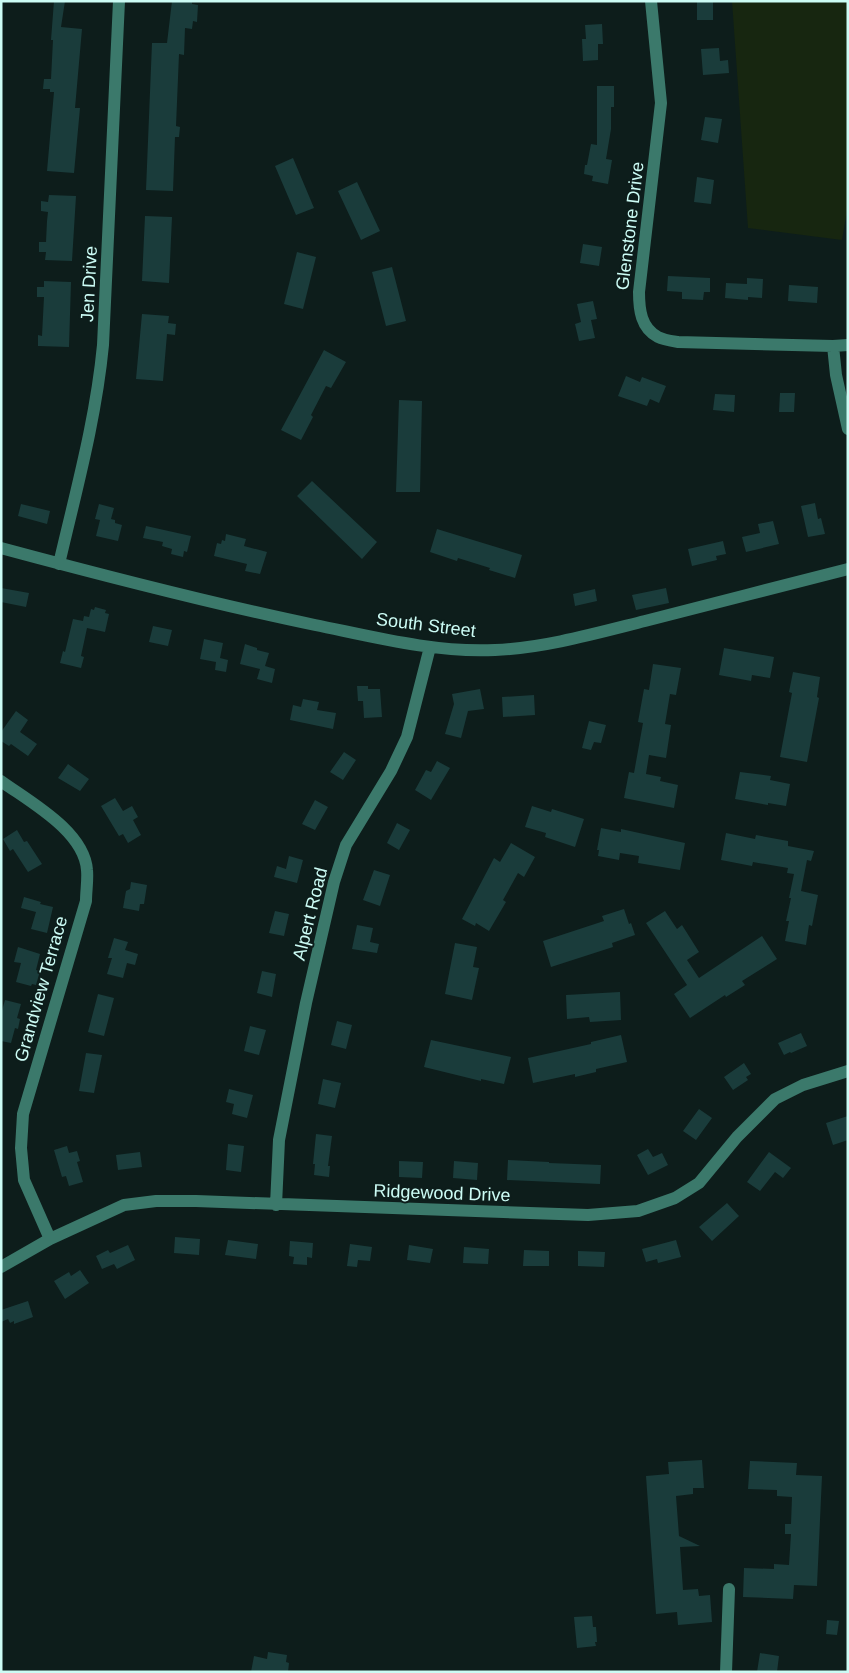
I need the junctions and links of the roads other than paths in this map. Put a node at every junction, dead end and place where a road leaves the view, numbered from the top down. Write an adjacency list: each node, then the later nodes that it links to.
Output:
1 (119, 1): 7 (street, Jen Drive)
2 (651, 1): 4 (street, Glenstone Drive)
3 (848, 345): 4 (street, Glenstone Drive)
4 (833, 346): 5 (street)
5 (848, 429)
6 (1, 548): 7 (street, South Street)
7 (59, 564): 9 (street, South Street)
8 (848, 569): 9 (street, South Street)
9 (430, 647): 12 (street, Alpert Road)
10 (1, 781): 13 (street, Grandview Terrace)
11 (848, 1071): 12 (street, Ridgewood Drive)
12 (276, 1205): 13 (street, Ridgewood Drive)
13 (50, 1240): 14 (street, Ridgewood Drive)
14 (1, 1267)
15 (729, 1589): 16 (street)
16 (726, 1672)

